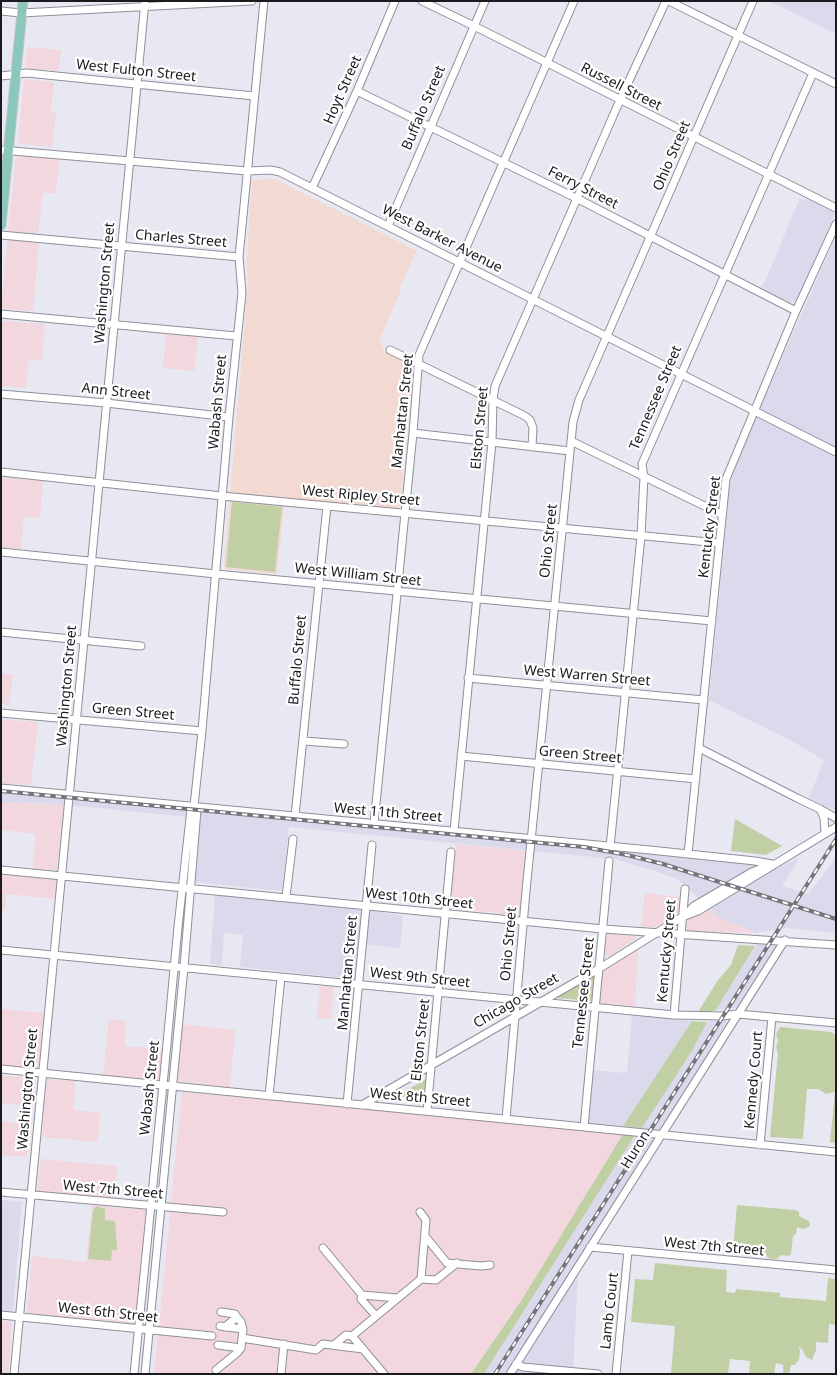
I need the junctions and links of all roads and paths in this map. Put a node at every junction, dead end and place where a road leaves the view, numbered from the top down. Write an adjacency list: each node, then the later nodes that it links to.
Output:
1 (22, 1): 12 (main road)
2 (252, 1): 10 (street)
3 (264, 1): 22 (street, Wabash Street)
4 (394, 1): 21 (street, Hoyt Street)
5 (422, 1): 13 (street, Russell Street)
6 (485, 1): 13 (street, Buffalo Street)
7 (574, 1): 15 (street, Manhattan Street)
8 (667, 1): 14 (street); 23 (street, Elston Street)
9 (753, 1): 14 (street, Ohio Street)
10 (144, 4): 12 (street); 19 (street, Washington Street)
11 (1, 11): 12 (street)
12 (21, 13): 17 (main road)
13 (474, 26): 15 (street, Russell Street); 24 (street, Buffalo Street)
14 (738, 36): 16 (street); 25 (street, Ohio Street)
15 (548, 64): 23 (street, Russell Street); 28 (street, Manhattan Street)
16 (813, 73): 20 (street); 30 (street, Tennessee Street)
17 (16, 74): 18 (street, West Fulton Street); 19 (street, West Fulton Street); 26 (main road)
18 (1, 76)
19 (137, 83): 22 (street, West Fulton Street); 27 (street, Washington Street)
20 (836, 84)
21 (357, 90): 24 (street, Ferry Street); 31 (street, Hoyt Street)
22 (254, 96): 29 (street, Wabash Street)
23 (620, 100): 25 (street, Russell Street); 32 (street, Elston Street)
24 (430, 126): 28 (street, Ferry Street); 36 (street, Buffalo Street)
25 (694, 138): 30 (street, Russell Street); 38 (street, Ohio Street)
26 (5, 151): 27 (street, West Barker Avenue); 35 (main road)
27 (130, 161): 29 (street, West Barker Avenue); 39 (street, Washington Street)
28 (504, 163): 32 (street, Ferry Street); 41 (street, Manhattan Street)
29 (247, 171): 31 (street, West Barker Avenue); 40 (street, Wabash Street)
30 (768, 175): 33 (street, Russell Street); 42 (street, Tennessee Street)
31 (312, 188): 36 (street, West Barker Avenue)
32 (578, 199): 38 (street, Ferry Street); 43 (street, Elston Street)
33 (836, 208)
34 (836, 224): 44 (street, Kentucky Street)
35 (1, 225)
36 (388, 226): 41 (street, West Barker Avenue)
37 (1, 235): 39 (street, Charles Street)
38 (651, 237): 42 (street, Ferry Street); 48 (street, Ohio Street)
39 (120, 247): 40 (street, Charles Street); 46 (street, Washington Street)
40 (239, 257): 47 (street, Wabash Street)
41 (460, 262): 43 (street, West Barker Avenue); 50 (street, Manhattan Street)
42 (725, 274): 44 (street, Ferry Street); 51 (street, Tennessee Street)
43 (533, 300): 48 (street, West Barker Avenue); 53 (street, Elston Street)
44 (796, 311): 55 (street, Kentucky Street)
45 (1, 314): 46 (street)
46 (114, 325): 47 (street); 54 (street, Washington Street)
47 (236, 336): 56 (street, Wabash Street)
48 (607, 337): 51 (street, West Barker Avenue); 58 (street, Ohio Street)
49 (390, 350): 50 (street)
50 (419, 364): 53 (street); 57 (street, Manhattan Street)
51 (680, 373): 55 (street, West Barker Avenue); 64 (street, Tennessee Street)
52 (1, 394): 54 (street, Ann Street)
53 (493, 400): 59 (street, Elston Street); 60 (street)
54 (106, 403): 56 (street, Ann Street); 65 (street, Washington Street)
55 (754, 410): 62 (street, West Barker Avenue); 69 (street, Kentucky Street)
56 (228, 417): 66 (street, Wabash Street)
57 (413, 433): 59 (street); 68 (street, Manhattan Street)
58 (571, 441): 61 (street, Ohio Street); 64 (street)
59 (492, 442): 60 (street); 70 (street, Elston Street)
60 (532, 447): 61 (street)
61 (570, 451): 71 (street, Ohio Street)
62 (836, 452)
63 (1, 472): 65 (street, West Ripley Street)
64 (644, 477): 69 (street); 72 (street, Tennessee Street)
65 (99, 482): 66 (street, West Ripley Street); 75 (street, Washington Street)
66 (222, 496): 67 (street, West Ripley Street); 76 (street, Wabash Street)
67 (326, 506): 68 (street, West Ripley Street); 77 (street, Buffalo Street)
68 (405, 512): 70 (street, West Ripley Street); 78 (street, Manhattan Street)
69 (721, 514): 73 (street, Kentucky Street)
70 (484, 521): 71 (street, West Ripley Street); 79 (street, Elston Street)
71 (563, 528): 72 (street, West Ripley Street); 80 (street, Ohio Street)
72 (641, 536): 73 (street, West Ripley Street); 81 (street, Tennessee Street)
73 (719, 543): 82 (street, Kentucky Street)
74 (1, 552): 75 (street, West William Street)
75 (92, 561): 76 (street, West William Street); 84 (street, Washington Street)
76 (216, 574): 77 (street, West William Street); 92 (street, Wabash Street)
77 (318, 584): 78 (street, West William Street); 93 (street, Buffalo Street)
78 (398, 591): 79 (street, West William Street); 106 (street, Manhattan Street)
79 (476, 599): 80 (street, West William Street); 86 (street, Elston Street)
80 (555, 607): 81 (street, West William Street); 87 (street, Ohio Street)
81 (632, 614): 82 (street, West William Street); 88 (street, Tennessee Street)
82 (712, 621): 89 (street, Kentucky Street)
83 (1, 632): 84 (street)
84 (83, 641): 85 (street); 91 (street, Washington Street)
85 (141, 646)
86 (468, 678): 87 (street, West Warren Street); 96 (street, Elston Street)
87 (547, 685): 88 (street, West Warren Street); 97 (street, Ohio Street)
88 (625, 692): 89 (street, West Warren Street); 98 (street, Tennessee Street)
89 (704, 700): 95 (street, Kentucky Street)
90 (1, 712): 91 (street, Green Street)
91 (76, 720): 92 (street, Green Street); 101 (street, Washington Street)
92 (202, 732): 102 (street, Wabash Street)
93 (304, 741): 94 (street); 104 (street, Buffalo Street)
94 (344, 744)
95 (699, 748): 99 (street, Kentucky Street); 103 (street)
96 (460, 756): 97 (street, Green Street); 108 (street, Elston Street)
97 (540, 763): 98 (street, Green Street); 111 (street, Ohio Street)
98 (618, 771): 99 (street, Green Street); 113 (street, Tennessee Street)
99 (696, 779): 115 (street, Kentucky Street)
100 (1, 788): 101 (street, West 11th Street)
101 (69, 795): 102 (street, West 11th Street); 119 (street, Washington Street)
102 (194, 806): 104 (street, West 11th Street); 120 (street, Wabash Street); 121 (street, Wabash Street)
103 (820, 808): 105 (street); 109 (street)
104 (295, 816): 106 (street, West 11th Street)
105 (836, 818)
106 (374, 824): 108 (street, West 11th Street)
107 (836, 827): 109 (street, Chicago Street)
108 (454, 831): 111 (street, West 11th Street)
109 (825, 833): 117 (street, Chicago Street)
110 (293, 839): 123 (street)
111 (531, 839): 113 (street, West 11th Street); 127 (street, Ohio Street)
112 (372, 845): 124 (street, Manhattan Street)
113 (610, 847): 115 (street, West 11th Street)
114 (451, 852): 125 (street, Elston Street)
115 (688, 854): 117 (street, West 11th Street)
116 (609, 861): 128 (street, Tennessee Street)
117 (772, 864): 126 (street, Chicago Street)
118 (1, 870): 119 (street, West 10th Street)
119 (61, 876): 120 (street, West 10th Street); 134 (street, Washington Street)
120 (182, 888): 121 (street, West 10th Street); 135 (street, Wabash Street)
121 (191, 888): 123 (street, West 10th Street); 136 (street, Wabash Street)
122 (684, 889): 126 (street, Kentucky Street)
123 (286, 897): 124 (street, West 10th Street)
124 (366, 906): 125 (street, West 10th Street); 139 (street, Manhattan Street)
125 (445, 914): 127 (street, West 10th Street); 140 (street, Elston Street)
126 (682, 917): 129 (street, Chicago Street); 130 (street, Kentucky Street)
127 (523, 921): 128 (street, West 10th Street); 141 (street, Ohio Street)
128 (603, 928): 129 (street, West 10th Street); 137 (street, Tennessee Street)
129 (655, 933): 130 (street, West 10th Street); 137 (street, Chicago Street)
130 (681, 934): 131 (street, West 10th Street); 146 (street, Kentucky Street)
131 (785, 940): 132 (street, West 10th Street); 144 (street, Huron)
132 (836, 945)
133 (1, 950): 134 (street, West 9th Street)
134 (54, 955): 135 (street, West 9th Street); 151 (street, Washington Street)
135 (174, 966): 136 (street, West 9th Street); 152 (street, Wabash Street)
136 (184, 968): 138 (street, West 9th Street); 153 (street, Wabash Street)
137 (600, 968): 142 (street, Chicago Street); 143 (street, Tennessee Street)
138 (281, 977): 139 (street, West 9th Street); 154 (street)
139 (359, 985): 140 (street, West 9th Street); 155 (street, Manhattan Street)
140 (438, 992): 141 (street, West 9th Street); 149 (street, Elston Street)
141 (517, 1001): 142 (street, West 9th Street); 145 (street, Ohio Street)
142 (538, 1002): 143 (street, West 9th Street); 145 (street, Chicago Street)
143 (595, 1008): 146 (street, West 9th Street); 159 (street, Tennessee Street)
144 (738, 1014): 146 (street, West 9th Street); 147 (street, West 9th Street); 160 (street, Huron)
145 (516, 1015): 149 (street, Chicago Street); 158 (street, Ohio Street)
146 (674, 1015)
147 (772, 1017): 148 (street, West 9th Street); 161 (street, Kennedy Court)
148 (836, 1023)
149 (431, 1064): 156 (street, Chicago Street); 157 (street, Elston Street)
150 (1, 1069): 151 (street, West 8th Street)
151 (43, 1073): 152 (street, West 8th Street); 164 (street, Washington Street)
152 (163, 1085): 153 (street, West 8th Street); 165 (street, Wabash Street)
153 (172, 1086): 154 (street, West 8th Street); 166 (street, Wabash Street)
154 (269, 1096): 155 (street, West 8th Street)
155 (347, 1104): 156 (street, West 8th Street)
156 (362, 1105): 157 (street, West 8th Street)
157 (427, 1111): 158 (street, West 8th Street)
158 (506, 1119): 159 (street, West 8th Street)
159 (584, 1127): 160 (street, West 8th Street)
160 (661, 1134): 161 (street, West 8th Street); 170 (street, Huron)
161 (760, 1145): 162 (street, West 8th Street)
162 (836, 1152)
163 (1, 1192): 164 (street, West 7th Street)
164 (31, 1195): 165 (street, West 7th Street); 182 (street, Washington Street)
165 (151, 1206): 166 (street, West 7th Street); 184 (street, Wabash Street)
166 (161, 1207): 167 (street, West 7th Street); 186 (street, Wabash Street)
167 (223, 1212)
168 (420, 1212): 169 (street)
169 (424, 1236): 173 (street); 176 (street)
170 (590, 1247): 172 (street, West 7th Street); 195 (street, Huron)
171 (323, 1248): 177 (street)
172 (628, 1252): 175 (street, West 7th Street); 204 (street, Lamb Court)
173 (457, 1264): 174 (street); 176 (street)
174 (490, 1265)
175 (836, 1270)
176 (421, 1279): 178 (street)
177 (362, 1295): 178 (street); 181 (street)
178 (397, 1298): 181 (street)
179 (222, 1312): 183 (street)
180 (1, 1316): 182 (street, West 6th Street)
181 (376, 1316): 188 (street)
182 (19, 1317): 184 (street, West 6th Street); 197 (street, Washington Street)
183 (237, 1317): 185 (street); 185 (street)
184 (139, 1329): 186 (street, West 6th Street); 198 (street, Wabash Street)
185 (243, 1329): 189 (street)
186 (149, 1330): 187 (street, West 6th Street); 199 (street, Wabash Street)
187 (212, 1336)
188 (352, 1336): 192 (street); 194 (street)
189 (242, 1338): 190 (street); 193 (street)
190 (284, 1344): 192 (street); 200 (street)
191 (218, 1345): 193 (street)
192 (334, 1345): 194 (street)
193 (241, 1348): 196 (street)
194 (363, 1349): 201 (street)
195 (516, 1364): 202 (street, Huron); 203 (street)
196 (216, 1370)
197 (14, 1374)
198 (134, 1374)
199 (145, 1374)
200 (281, 1374)
201 (384, 1374)
202 (510, 1374)
203 (598, 1374)
204 (616, 1374)

